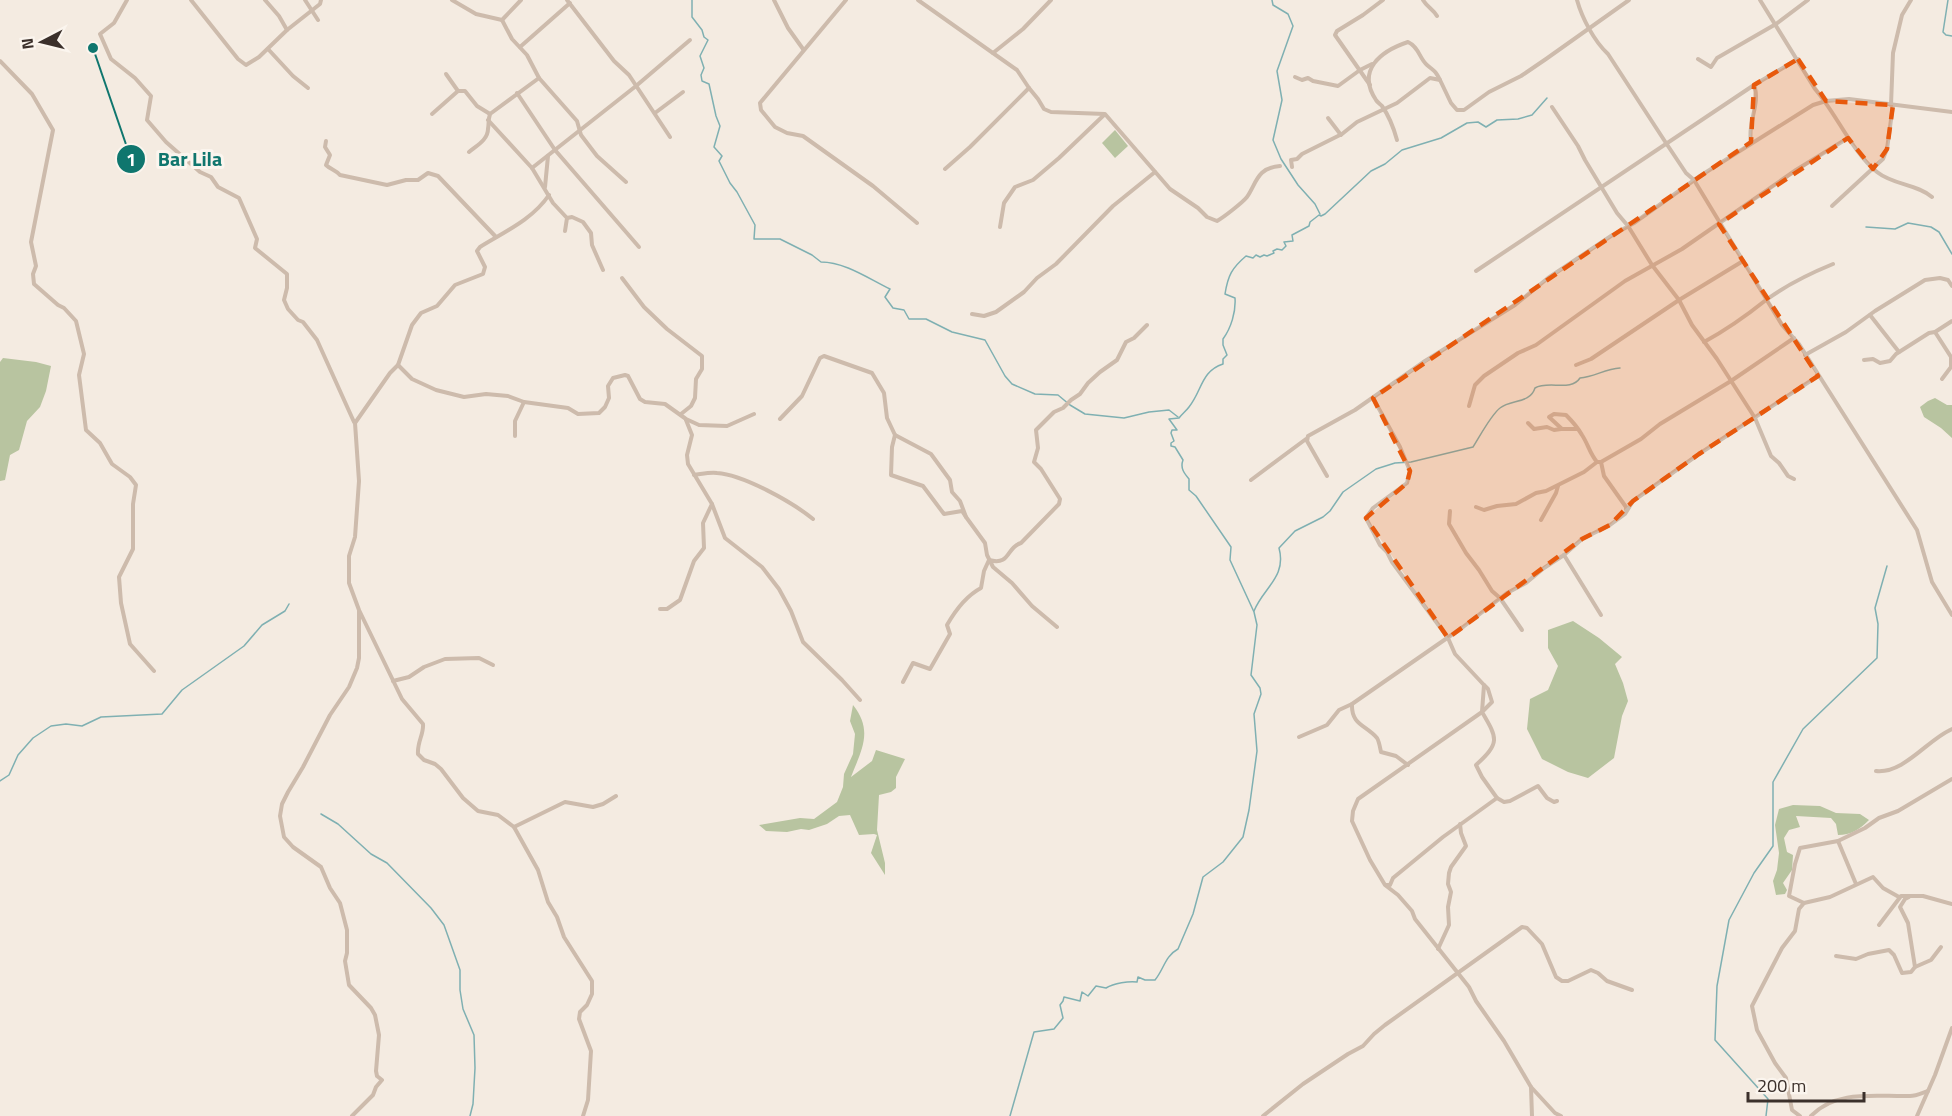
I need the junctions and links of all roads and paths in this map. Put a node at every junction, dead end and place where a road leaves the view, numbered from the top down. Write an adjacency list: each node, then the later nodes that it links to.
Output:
1 (127, 0): 124 (street)
2 (191, 0): 29 (street)
3 (265, 0): 25 (street)
4 (305, 0): 20 (street)
5 (321, 0): 20 (street)
6 (521, 0): 23 (street)
7 (774, 0): 30 (street)
8 (846, 0): 30 (street)
9 (918, 0): 31 (street)
10 (1051, 0): 31 (street)
11 (1383, 0): 36 (street)
12 (1423, 0): 21 (street)
13 (1577, 0): 26 (street)
14 (1629, 0): 26 (street)
15 (1760, 0): 24 (street)
16 (1808, 0): 24 (street)
17 (1911, 0): 50 (street)
18 (455, 1): 23 (street)
19 (569, 1): 28 (street); 42 (street)
20 (311, 11): 22 (street); 25 (street)
21 (1437, 16)
22 (318, 20)
23 (502, 20): 28 (street)
24 (1776, 24): 32 (street); 33 (street)
25 (287, 30): 29 (street)
26 (1589, 30): 40 (street); 67 (street)
27 (690, 40): 42 (street)
28 (520, 47): 38 (street)
29 (268, 49): 44 (street)
30 (804, 49): 85 (street)
31 (993, 53): 45 (street)
32 (1698, 59)
33 (1798, 59): 41 (street); 49 (street)
34 (0, 61): 155 (street)
35 (1372, 64): 36 (street); 40 (street); 43 (street)
36 (1360, 70): 39 (street); 43 (street)
37 (446, 74): 46 (street)
38 (539, 78): 48 (street); 60 (street)
39 (1295, 78)
40 (1440, 80): 52 (street)
41 (1754, 85): 66 (street); 67 (street)
42 (636, 86): 56 (street); 60 (street)
43 (1371, 87): 52 (street)
44 (308, 88)
45 (1029, 88): 57 (street); 74 (street)
46 (458, 92): 54 (street); 55 (street)
47 (683, 92): 56 (street)
48 (517, 93): 55 (street); 68 (street)
49 (1826, 101): 50 (street); 63 (street); 66 (street)
50 (1892, 105): 53 (street); 75 (street)
51 (1552, 107): 80 (street)
52 (1384, 110): 61 (street); 64 (street)
53 (1952, 112)
54 (432, 114)
55 (490, 114): 59 (street)
56 (655, 114): 62 (street)
57 (1105, 114): 76 (street); 88 (street)
58 (1328, 118): 61 (street)
59 (488, 120): 69 (street); 73 (street)
60 (580, 130): 68 (street); 78 (street)
61 (1341, 135): 72 (street)
62 (670, 137)
63 (1848, 138): 75 (street); 86 (street)
64 (1398, 140)
65 (326, 141): 90 (street)
66 (1751, 142): 77 (street)
67 (1665, 143): 77 (street); 80 (street)
68 (555, 150): 70 (street); 91 (street)
69 (469, 152)
70 (549, 155): 73 (street); 79 (street)
71 (1280, 166): 76 (street)
72 (1292, 167)
73 (532, 168): 79 (street)
74 (945, 169)
75 (1873, 169): 82 (street); 83 (street)
76 (1155, 172): 101 (street)
77 (1694, 180): 86 (street); 87 (street)
78 (626, 182)
79 (545, 187): 81 (street)
80 (1602, 188): 87 (street); 96 (street)
81 (549, 195): 84 (street); 90 (street)
82 (1932, 197)
83 (1832, 206)
84 (567, 218): 89 (street); 95 (street)
85 (917, 223)
86 (1719, 224): 92 (street); 94 (street)
87 (1628, 226): 94 (street); 116 (street)
88 (1000, 227)
89 (565, 231)
90 (496, 237): 112 (street)
91 (639, 247)
92 (1743, 261): 99 (street); 100 (street)
93 (1833, 264): 100 (street)
94 (1652, 265): 99 (street); 118 (street)
95 (603, 270)
96 (1476, 271)
97 (622, 278): 119 (street)
98 (1952, 286): 102 (street)
99 (1679, 300): 107 (street); 111 (street)
100 (1767, 300): 106 (street); 107 (street)
101 (972, 314)
102 (1870, 315): 108 (street); 109 (street)
103 (1952, 321): 105 (street)
104 (1147, 325): 145 (street)
105 (1935, 332): 108 (street); 114 (street)
106 (1794, 338): 109 (street); 115 (street)
107 (1704, 342): 115 (street)
108 (1899, 352): 110 (street)
109 (1805, 355): 113 (street)
110 (1864, 360)
111 (1576, 364)
112 (398, 365): 117 (street); 124 (street)
113 (1818, 376): 121 (street); 150 (street)
114 (1942, 379)
115 (1731, 381): 121 (street); 131 (street)
116 (1373, 398): 130 (street); 153 (street)
117 (524, 402): 119 (street); 129 (street)
118 (1469, 406)
119 (681, 414): 122 (street)
120 (754, 414): 122 (street)
121 (1755, 418): 134 (street); 140 (street)
122 (686, 419): 132 (street)
123 (780, 419): 128 (street)
124 (355, 423): 148 (street)
125 (1527, 423): 126 (street)
126 (1561, 428): 127 (street); 127 (street)
127 (1578, 429): 131 (street)
128 (896, 435): 141 (street); 141 (street)
129 (515, 436)
130 (1307, 439): 133 (street); 135 (street)
131 (1599, 462): 136 (street); 140 (street)
132 (694, 475): 137 (street); 142 (street)
133 (1327, 476)
134 (1794, 478)
135 (1251, 480)
136 (1558, 485): 138 (street); 143 (street)
137 (712, 504): 147 (street); 159 (street)
138 (1476, 507)
139 (1450, 511): 146 (street)
140 (1625, 514): 144 (street)
141 (966, 517): 145 (street)
142 (813, 519)
143 (1541, 520)
144 (1564, 555): 146 (street); 149 (street)
145 (989, 560): 151 (street); 157 (street)
146 (1500, 598): 152 (street); 153 (street)
147 (660, 609)
148 (359, 610): 156 (street); 189 (street)
149 (1601, 615)
150 (1952, 615)
151 (1057, 627)
152 (1522, 630)
153 (1448, 638): 158 (street); 160 (street)
154 (493, 665): 156 (street)
155 (154, 671)
156 (393, 681): 171 (street)
157 (903, 682)
158 (1484, 685): 161 (street); 161 (street)
159 (860, 700)
160 (1352, 704): 163 (street); 164 (street)
161 (1482, 712): 164 (street); 168 (street)
162 (1952, 729): 165 (street)
163 (1299, 737)
164 (1408, 765): 174 (street)
165 (1876, 771)
166 (1952, 779): 172 (street)
167 (616, 796): 171 (street)
168 (1497, 798): 169 (street); 170 (street)
169 (1557, 801)
170 (1460, 824): 174 (street); 181 (street)
171 (514, 827): 190 (street)
172 (1838, 841): 173 (street); 177 (street)
173 (1856, 884): 176 (street); 177 (street)
174 (1385, 885): 181 (street)
175 (1912, 895): 176 (street); 178 (street); 183 (street)
176 (1899, 897): 179 (street)
177 (1804, 903): 194 (street)
178 (1952, 904)
179 (1879, 925)
180 (1941, 947): 183 (street)
181 (1438, 949): 184 (street)
182 (1836, 956): 183 (street)
183 (1915, 967)
184 (1456, 973): 185 (street); 187 (street); 191 (street)
185 (1632, 990)
186 (1952, 1028): 188 (street)
187 (1531, 1087): 192 (street); 193 (street)
188 (1928, 1091): 195 (street); 196 (street)
189 (352, 1116)
190 (583, 1116)
191 (1263, 1116)
192 (1532, 1116)
193 (1561, 1116)
194 (1800, 1116)
195 (1811, 1116)
196 (1917, 1116)

